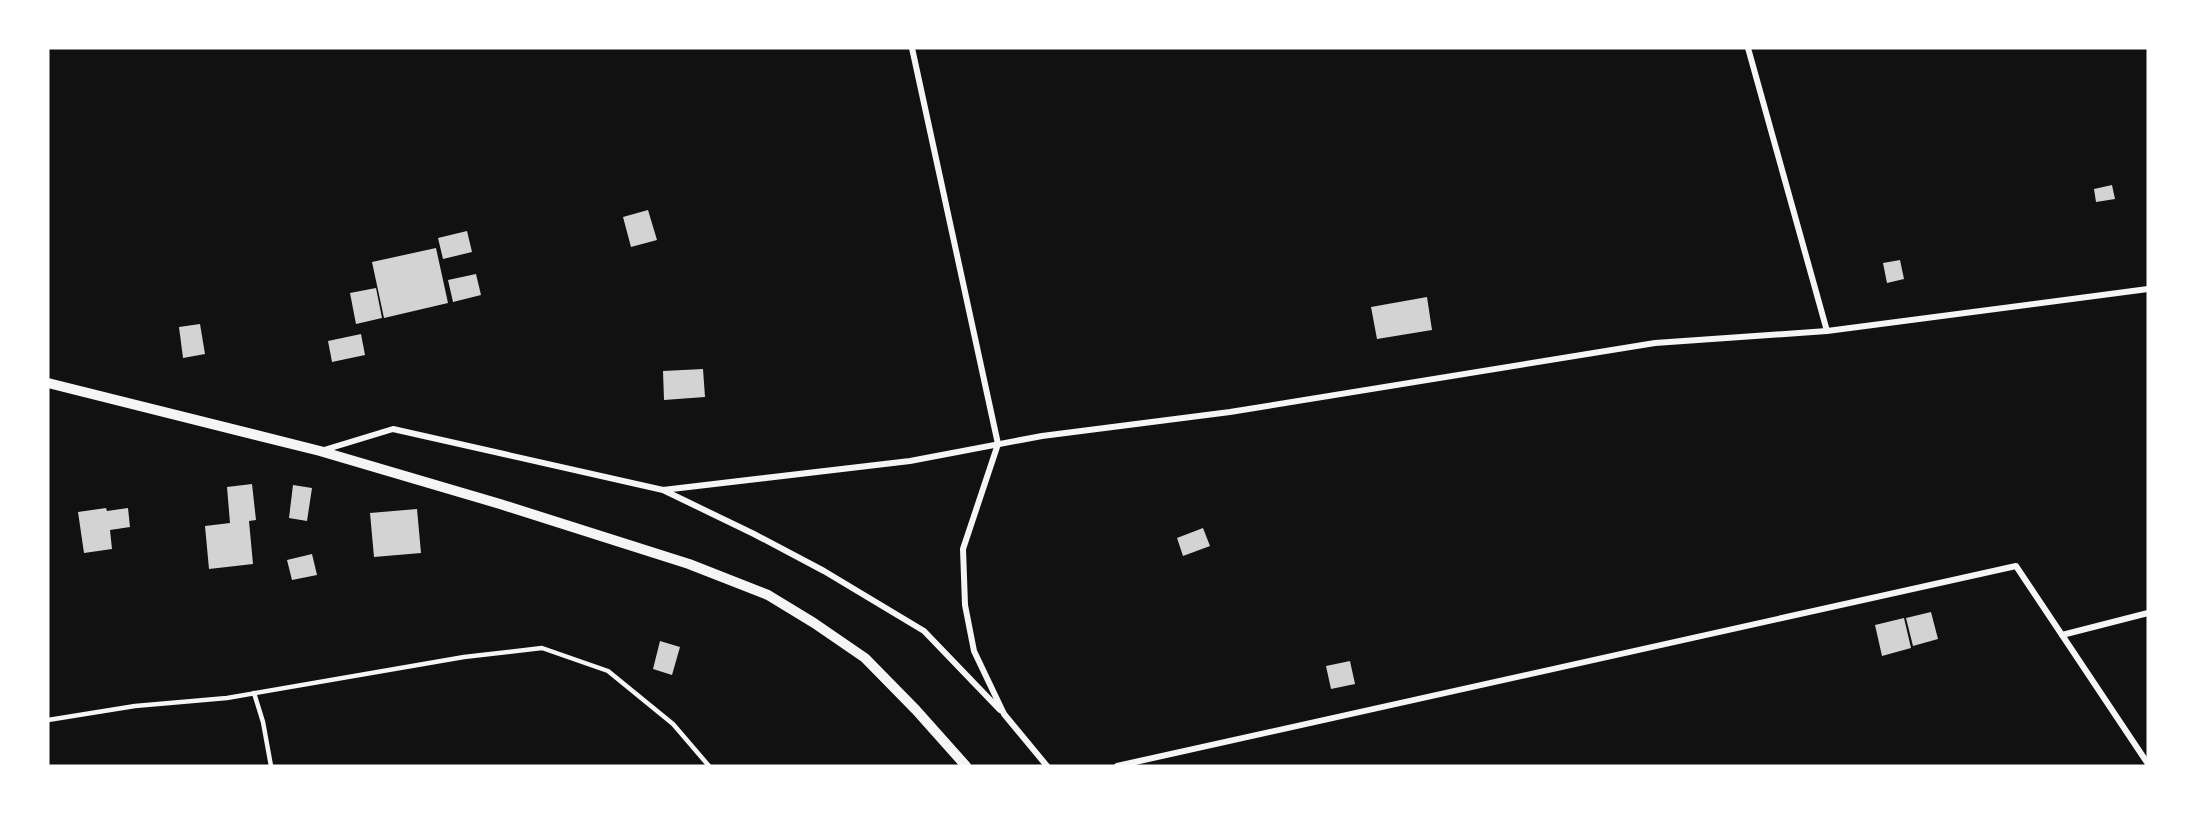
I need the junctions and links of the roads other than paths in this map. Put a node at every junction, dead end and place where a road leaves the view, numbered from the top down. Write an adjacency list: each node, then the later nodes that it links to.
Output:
1 (912, 48): 6 (street)
2 (1748, 48): 4 (street)
3 (2148, 289): 4 (street)
4 (1827, 332): 6 (street)
5 (48, 383): 7 (street)
6 (998, 444): 8 (street); 12 (street)
7 (320, 451): 8 (street); 17 (street)
8 (663, 490): 12 (street)
9 (2148, 613): 10 (street)
10 (2062, 635): 14 (street); 19 (street)
11 (254, 693): 13 (lane); 15 (lane); 16 (lane)
12 (1004, 714): 18 (street)
13 (48, 720)
14 (2148, 764)
15 (272, 766)
16 (708, 766)
17 (966, 766)
18 (1047, 766)
19 (1117, 766)

